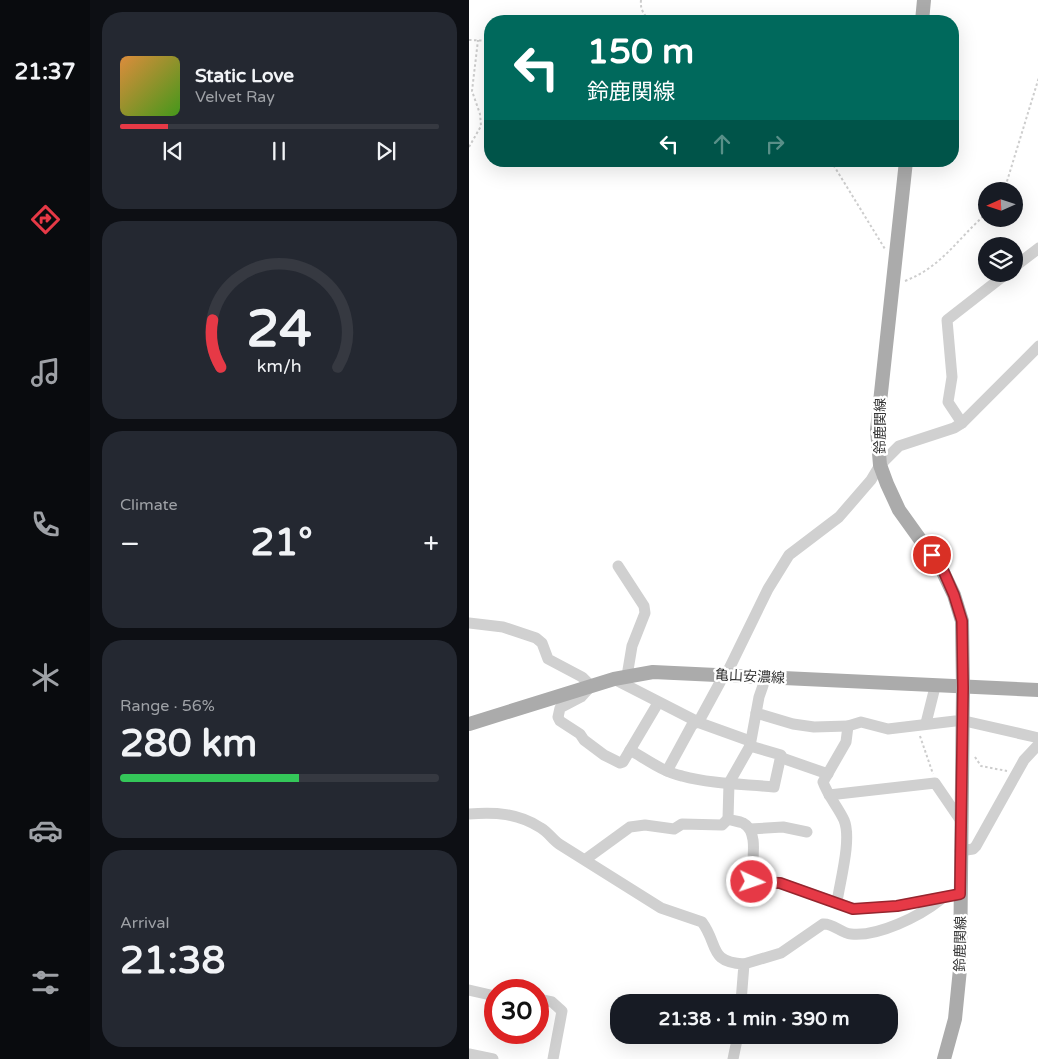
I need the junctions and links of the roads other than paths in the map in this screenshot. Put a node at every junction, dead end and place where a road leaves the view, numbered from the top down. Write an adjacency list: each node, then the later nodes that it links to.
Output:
1 (924, 0): 2 (main road)
2 (923, 15)
3 (905, 167): 9 (main road, 鈴鹿関線)
4 (1038, 248): 5 (street)
5 (1023, 260)
6 (995, 282): 8 (street)
7 (1038, 346): 8 (street)
8 (962, 423): 9 (street)
9 (880, 465): 12 (street); 17 (main road, 鈴鹿関線)
10 (618, 566): 14 (street)
11 (469, 623): 15 (street)
12 (725, 675): 13 (main road, 亀山安濃線); 14 (main road, 亀山安濃線); 22 (street)
13 (766, 677): 16 (main road, 亀山安濃線); 20 (street)
14 (620, 678): 15 (main road, 亀山安濃線); 19 (street)
15 (591, 686): 24 (main road, 亀山安濃線); 30 (street)
16 (935, 687): 17 (main road, 亀山安濃線); 25 (street)
17 (963, 688): 18 (main road, 亀山安濃線); 38 (main road, 鈴鹿関線)
18 (1038, 690)
19 (658, 703): 22 (street); 30 (street)
20 (756, 713): 26 (street); 28 (street)
21 (955, 721): 25 (street)
22 (697, 722): 28 (street); 32 (street)
23 (969, 722): 27 (street)
24 (469, 724)
25 (922, 725): 26 (street)
26 (847, 726): 33 (street)
27 (1038, 738)
28 (750, 743): 31 (street); 34 (street)
29 (1038, 744): 41 (street)
30 (630, 750): 32 (street)
31 (782, 758): 33 (street); 34 (street)
32 (667, 771): 34 (street)
33 (828, 774): 35 (street)
34 (729, 783): 37 (street)
35 (829, 795): 38 (street); 45 (street)
36 (469, 814): 42 (street)
37 (728, 819): 39 (street); 42 (street)
38 (961, 821): 41 (main road, 鈴鹿関線)
39 (750, 828): 40 (street); 45 (street)
40 (807, 832)
41 (960, 852): 43 (main road, 鈴鹿関線)
42 (586, 859): 46 (street)
43 (960, 894): 44 (street); 56 (main road, 鈴鹿関線)
44 (944, 897): 45 (street); 46 (street)
45 (837, 902)
46 (744, 964): 49 (street)
47 (469, 990): 48 (street)
48 (484, 993)
49 (742, 994)
50 (549, 1001): 54 (street)
51 (736, 1044): 55 (street)
52 (469, 1054): 53 (street)
53 (493, 1059)
54 (553, 1059)
55 (733, 1059)
56 (944, 1059)

